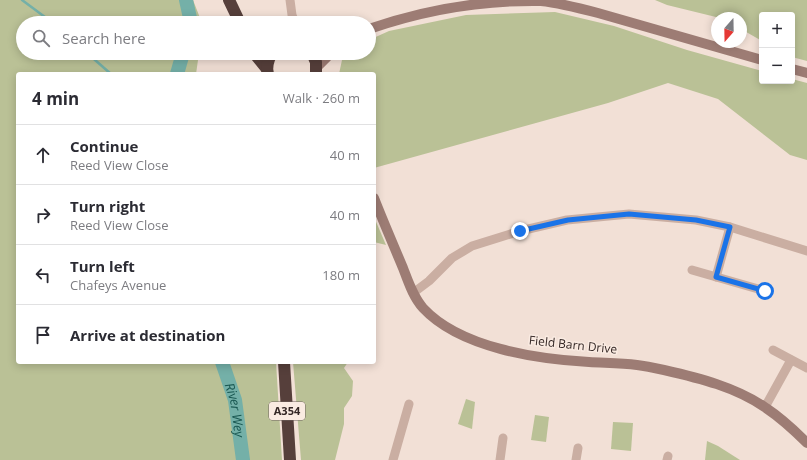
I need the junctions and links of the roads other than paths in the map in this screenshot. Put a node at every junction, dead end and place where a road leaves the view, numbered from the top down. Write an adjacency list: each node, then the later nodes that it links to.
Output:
1 (229, 0): 3 (highway)
2 (290, 0): 4 (street)
3 (237, 16)
4 (292, 16)
5 (376, 27): 6 (street)
6 (759, 59)
7 (259, 60): 12 (highway)
8 (271, 60): 12 (highway)
9 (315, 60): 13 (highway)
10 (325, 60): 13 (street)
11 (795, 70): 14 (street)
12 (268, 72)
13 (316, 72)
14 (807, 73)
15 (376, 203): 21 (street, Field Barn Drive)
16 (730, 227): 17 (street); 19 (street); 21 (street)
17 (807, 251)
18 (692, 270): 19 (street)
19 (716, 277): 20 (street)
20 (765, 291)
21 (413, 293): 27 (street, Field Barn Drive)
22 (773, 350): 23 (street)
23 (791, 360): 25 (street); 27 (street)
24 (284, 364): 31 (highway, A354)
25 (807, 368)
26 (409, 404): 32 (street)
27 (765, 407): 29 (street, Field Barn Drive)
28 (502, 438): 33 (street)
29 (807, 443)
30 (578, 448): 34 (street)
31 (290, 460)
32 (393, 460)
33 (500, 460)
34 (576, 460)

